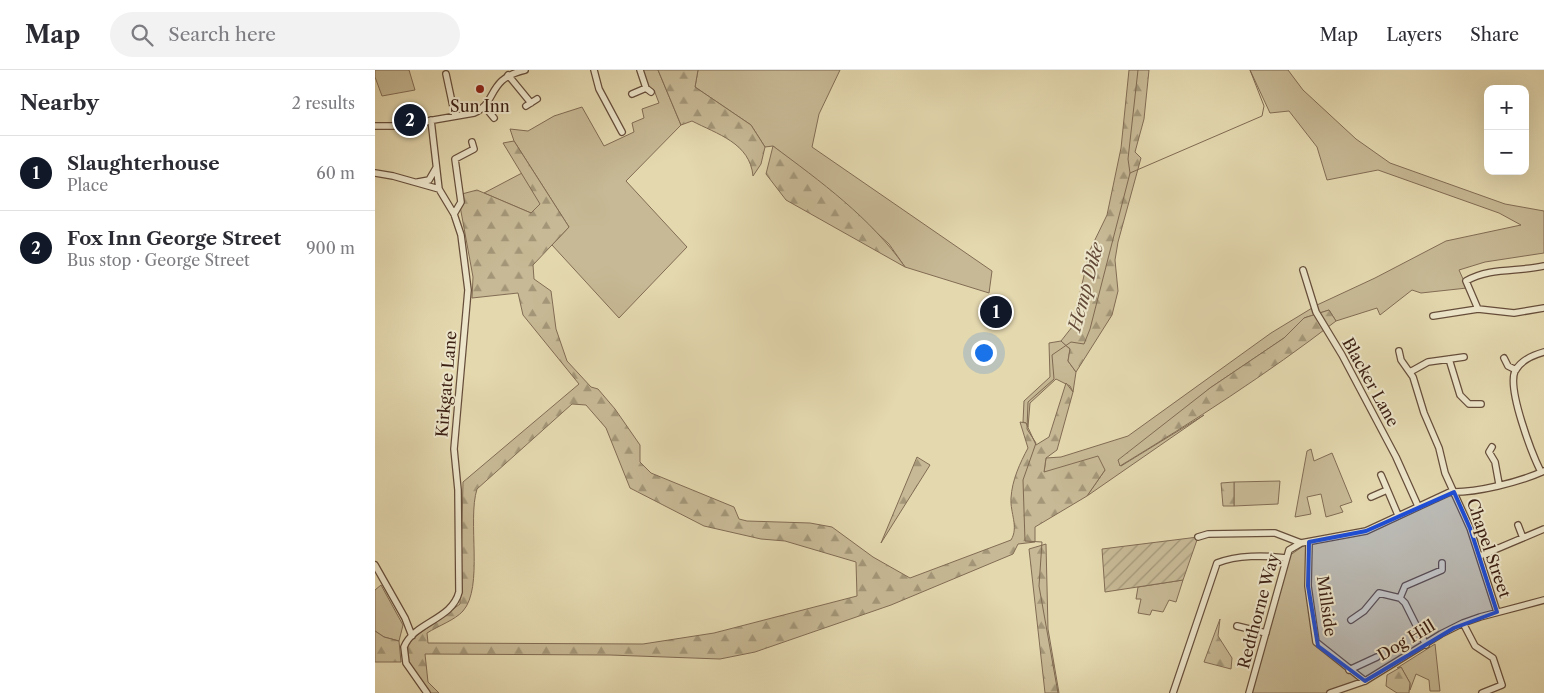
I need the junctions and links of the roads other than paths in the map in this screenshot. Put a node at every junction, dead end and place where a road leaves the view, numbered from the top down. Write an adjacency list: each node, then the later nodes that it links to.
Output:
1 (525, 70): 4 (street)
2 (594, 70): 15 (street)
3 (640, 70): 6 (street)
4 (510, 73): 9 (street); 10 (street)
5 (446, 74): 11 (street)
6 (645, 88): 7 (street); 8 (street)
7 (651, 92)
8 (632, 94)
9 (537, 99)
10 (485, 107): 11 (street); 12 (street)
11 (455, 116): 13 (street)
12 (494, 118)
13 (431, 120): 14 (street); 17 (street, Kirkgate Lane)
14 (375, 126)
15 (622, 132)
16 (472, 142): 21 (street)
17 (436, 168): 19 (street); 20 (street, Kirkgate Lane)
18 (375, 173): 19 (street)
19 (413, 182): 20 (street)
20 (439, 189): 21 (street, Kirkgate Lane)
21 (454, 214): 61 (street, Kirkgate Lane)
22 (1544, 266): 25 (street)
23 (1303, 270): 42 (street, Blacker Lane)
24 (1544, 308): 25 (street)
25 (1478, 309): 26 (street)
26 (1433, 316)
27 (1399, 351): 33 (street, Chapel Street)
28 (1544, 352): 32 (street)
29 (1464, 357): 31 (street)
30 (1504, 358): 32 (street)
31 (1449, 359): 33 (street); 34 (street)
32 (1516, 370): 36 (street)
33 (1410, 372): 40 (street, Chapel Street)
34 (1481, 404)
35 (1492, 447): 38 (street)
36 (1542, 471): 38 (street)
37 (1381, 475): 39 (street)
38 (1499, 484): 40 (street)
39 (1387, 490): 41 (street); 43 (street)
40 (1454, 492): 42 (street); 50 (street, Chapel Street)
41 (1371, 497)
42 (1418, 506): 43 (street)
43 (1398, 515): 48 (street)
44 (1519, 525): 47 (street)
45 (1544, 529): 47 (street)
46 (1198, 537): 49 (street)
47 (1523, 538): 50 (street)
48 (1309, 542): 49 (street); 64 (street, Millside)
49 (1301, 543): 51 (street, Redthorne Way)
50 (1481, 556): 56 (street, Chapel Street)
51 (1286, 558): 60 (street, Redthorne Way); 67 (street)
52 (1443, 563): 54 (street)
53 (375, 565): 61 (street)
54 (1400, 598): 57 (street); 62 (street)
55 (1544, 600): 56 (street, Dog Hill)
56 (1497, 612): 58 (street, Dog Hill)
57 (1351, 620)
58 (1463, 623): 62 (street, Dog Hill); 70 (street)
59 (1237, 626): 60 (street)
60 (1266, 633): 68 (street, Redthorne Way)
61 (412, 636): 66 (street, Kirkgate Lane)
62 (1425, 645): 65 (street, Dog Hill)
63 (1377, 656): 64 (street)
64 (1349, 670): 65 (street, Millside)
65 (1365, 681): 69 (street, Dog Hill)
66 (427, 693)
67 (1173, 693)
68 (1249, 693)
69 (1331, 693)
70 (1482, 693)

